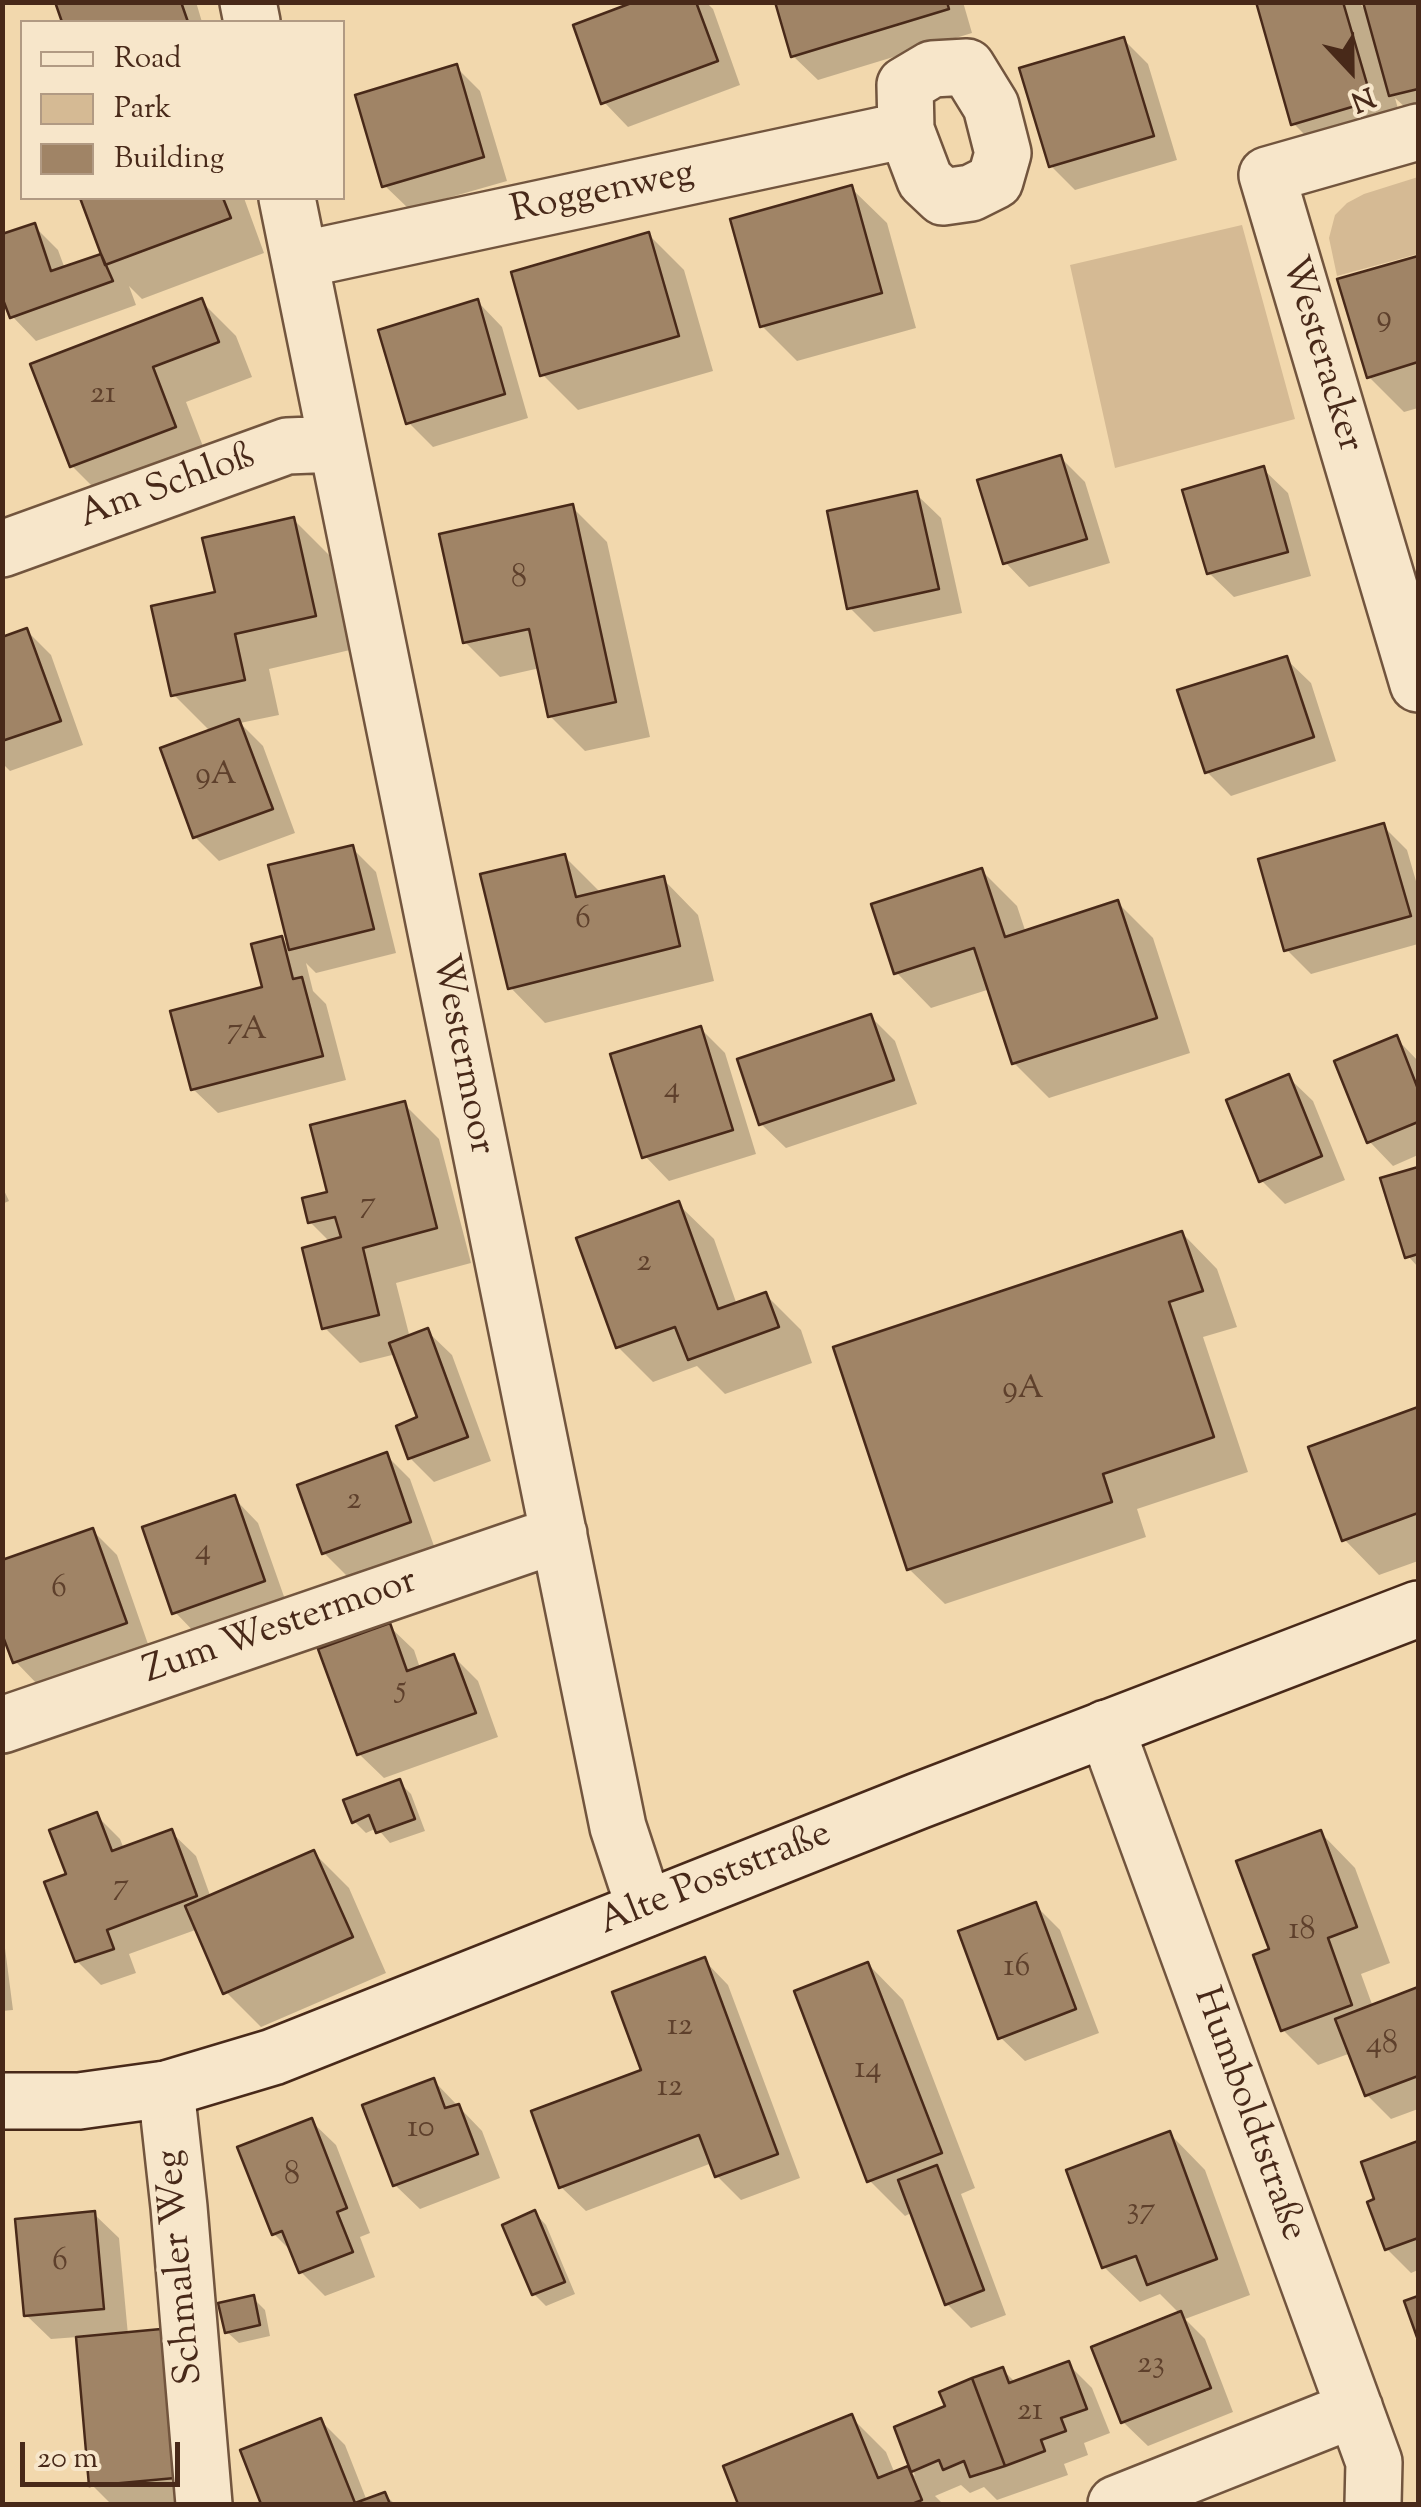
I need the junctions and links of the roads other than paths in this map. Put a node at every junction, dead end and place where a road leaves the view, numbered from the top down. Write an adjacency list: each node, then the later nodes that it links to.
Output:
1 (906, 130): 4 (street, Roggenweg)
2 (1418, 132): 7 (street, Westeracker)
3 (287, 200): 4 (street, Westermoor)
4 (300, 260): 5 (street, Westermoor)
5 (337, 444): 6 (street, Am Schloß); 8 (street, Westermoor)
6 (2, 549)
7 (1418, 684)
8 (559, 1534): 10 (street, Zum Westermoor); 12 (street, Westermoor)
9 (1418, 1609): 11 (street, Alte Poststraße)
10 (2, 1724)
11 (1106, 1728): 12 (street, Alte Poststraße); 15 (street, Humboldtstraße)
12 (645, 1908): 13 (street, Alte Poststraße)
13 (166, 2089): 14 (street, Alte Poststraße); 16 (street, Schmaler Weg)
14 (2, 2101)
15 (1355, 2409): 17 (street); 18 (street, Humboldtstraße)
16 (204, 2504)
17 (1116, 2504)
18 (1373, 2504)

